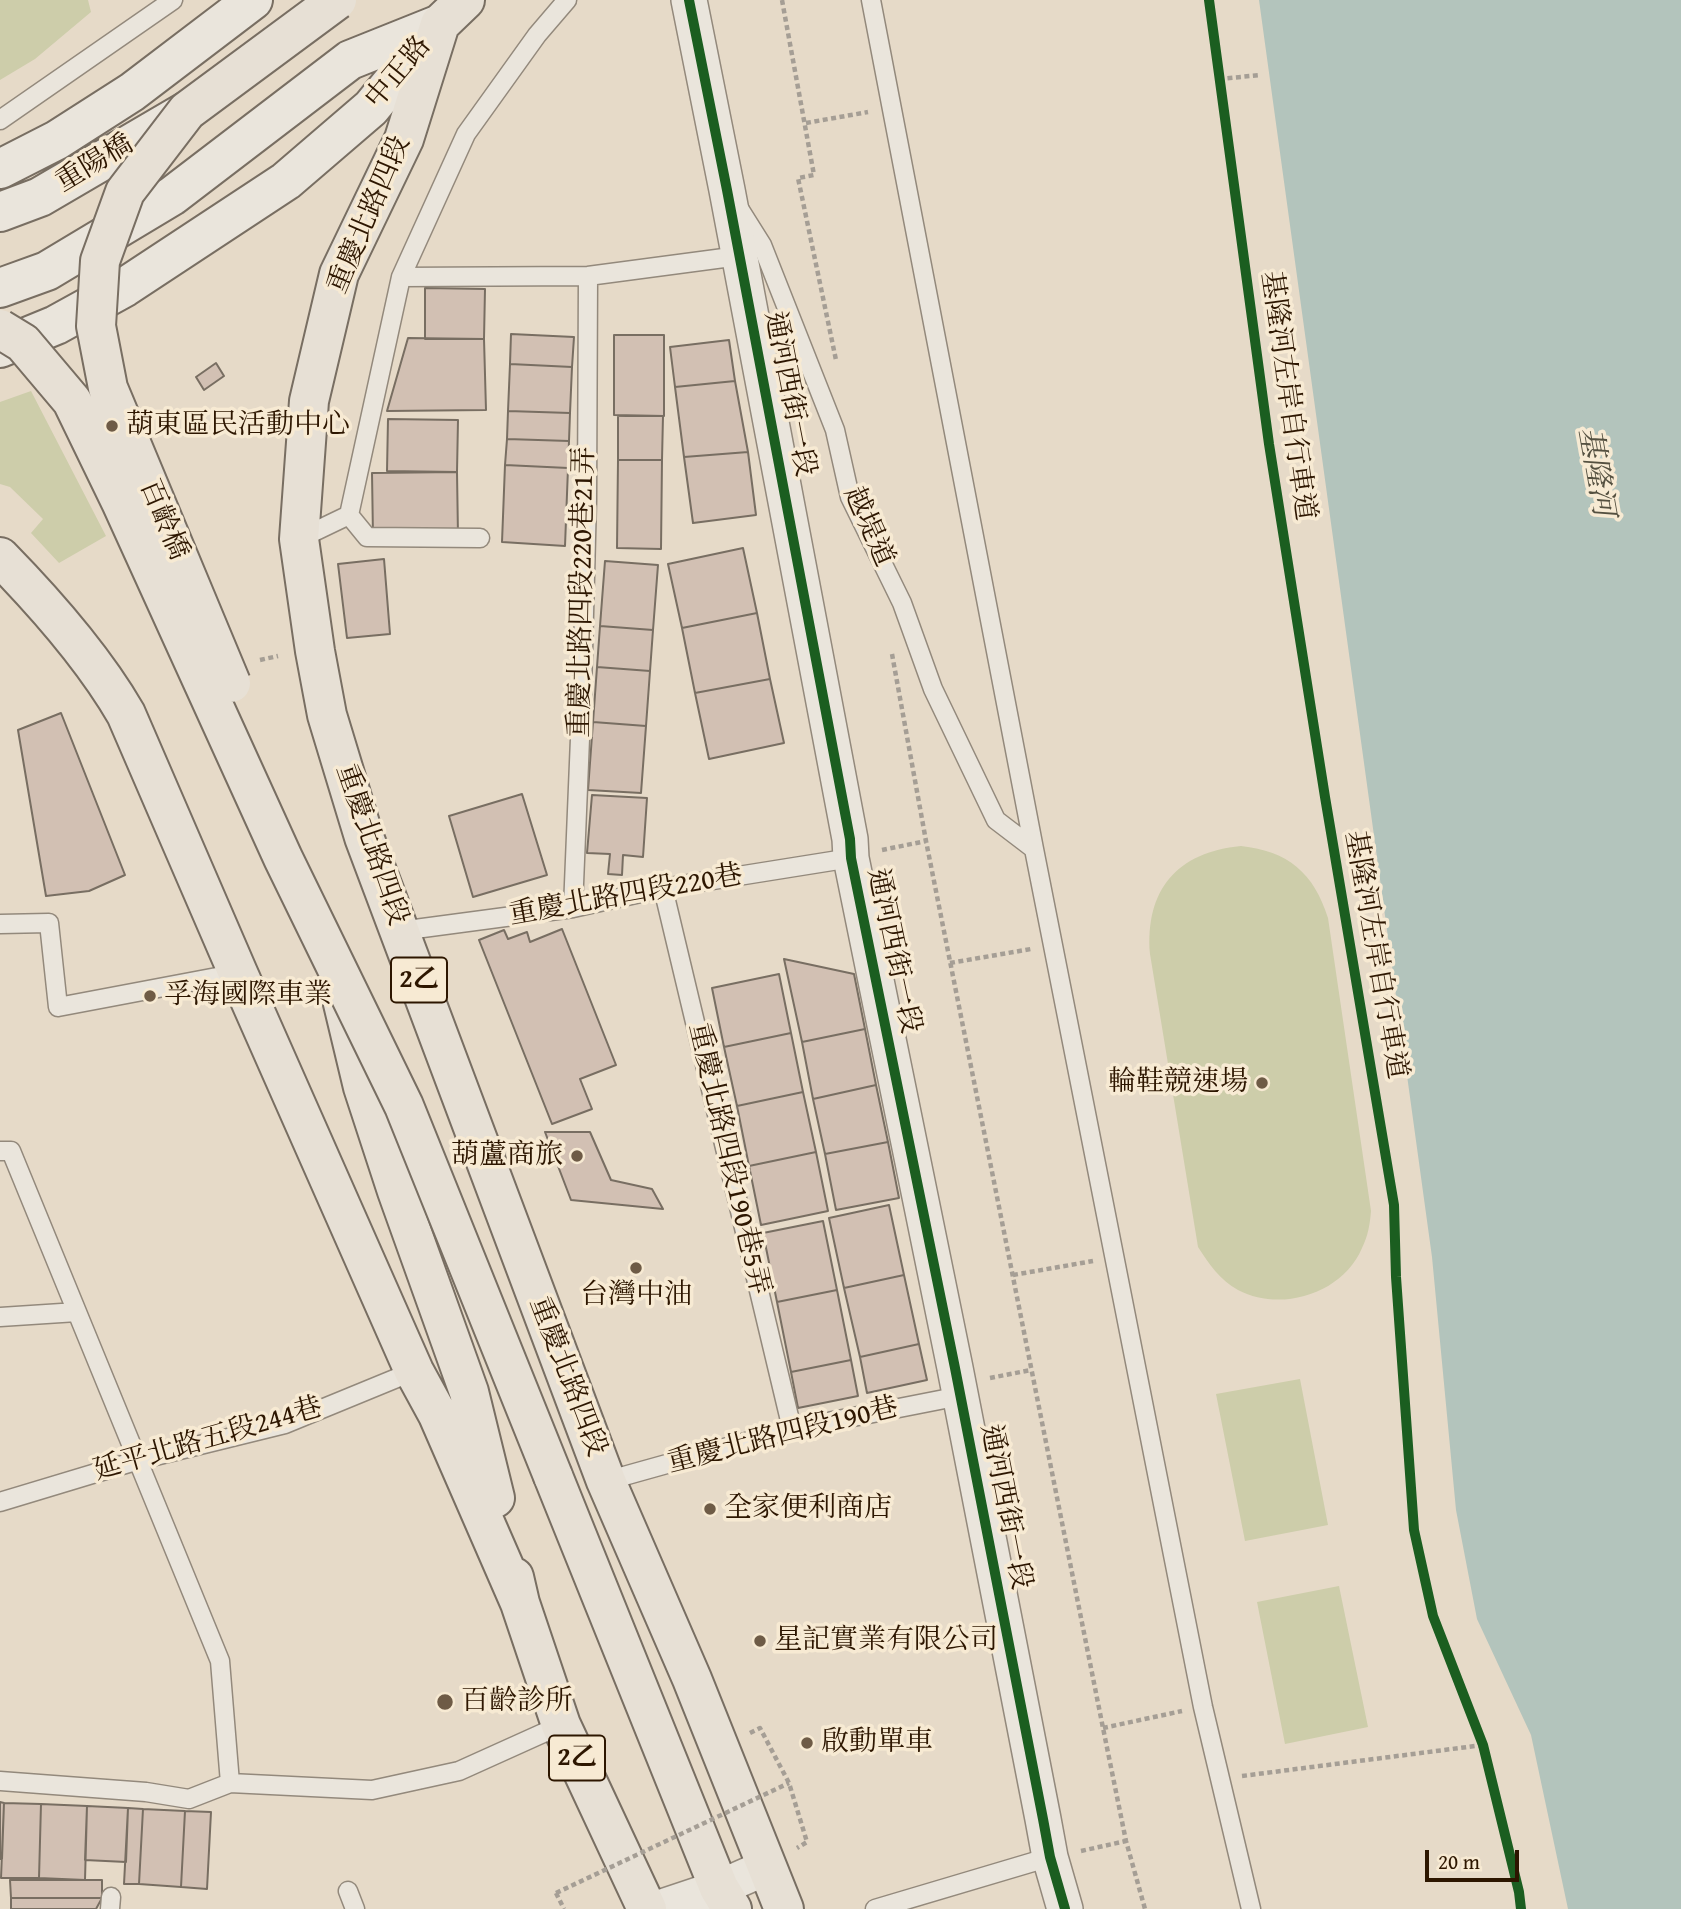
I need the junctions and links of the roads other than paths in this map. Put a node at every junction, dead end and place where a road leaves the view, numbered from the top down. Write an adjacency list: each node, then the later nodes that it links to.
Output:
1 (173, 0): 9 (lane)
2 (253, 0): 10 (street)
3 (337, 0): 8 (main road, 百齡橋 / 2乙, bridge)
4 (567, 0): 15 (lane)
5 (689, 0): 11 (street, 通河西街一段)
6 (872, 0): 23 (lane)
7 (453, 12): 16 (street, 中正路); 18 (street, 中正路); 21 (main road, 重慶北路四段 / 2乙)
8 (187, 110): 12 (street, 重陽橋); 39 (main road, 百齡橋 / 2乙, bridge)
9 (0, 120)
10 (0, 169)
11 (727, 190): 13 (street, 通河西街一段); 23 (lane, 越堤道)
12 (0, 212)
13 (739, 256): 14 (lane); 24 (street, 通河西街一段)
14 (588, 276): 15 (lane); 26 (lane, 重慶北路四段220巷21弄)
15 (401, 277): 19 (lane)
16 (0, 288)
17 (0, 329): 46 (main road, bridge)
18 (0, 348)
19 (349, 515): 20 (lane); 21 (lane)
20 (480, 538)
21 (299, 539): 28 (main road, 重慶北路四段 / 2乙)
22 (0, 557): 29 (main road)
23 (1034, 849): 53 (lane)
24 (851, 858): 25 (lane, 重慶北路四段220巷); 34 (street, 通河西街一段)
25 (663, 888): 26 (lane, 重慶北路四段220巷); 35 (lane, 重慶北路四段190巷5弄)
26 (573, 908): 28 (lane, 重慶北路四段220巷)
27 (0, 923): 29 (lane)
28 (400, 931): 37 (main road, 重慶北路四段 / 2乙)
29 (238, 973): 33 (main road)
30 (0, 1151): 31 (lane)
31 (77, 1312): 32 (lane); 36 (lane)
32 (0, 1317)
33 (414, 1371): 36 (lane, 延平北路五段244巷); 39 (main road)
34 (960, 1396): 35 (lane, 重慶北路四段190巷); 43 (street, 通河西街一段)
35 (792, 1429): 37 (lane, 重慶北路四段190巷)
36 (139, 1460): 38 (lane, 延平北路五段244巷); 42 (lane)
37 (606, 1481): 44 (main road, 重慶北路四段 / 2乙)
38 (0, 1502)
39 (520, 1603): 40 (main road, 2乙)
40 (561, 1725): 42 (lane); 48 (main road, 2乙)
41 (0, 1781): 42 (lane)
42 (230, 1783)
43 (1050, 1857): 51 (lane); 52 (street, 通河西街一段)
44 (767, 1867): 46 (street); 50 (main road, 重慶北路四段 / 2乙)
45 (348, 1891): 47 (lane)
46 (725, 1898): 49 (street)
47 (355, 1909)
48 (648, 1909)
49 (656, 1909)
50 (784, 1909)
51 (875, 1909)
52 (1065, 1909)
53 (1251, 1909)

